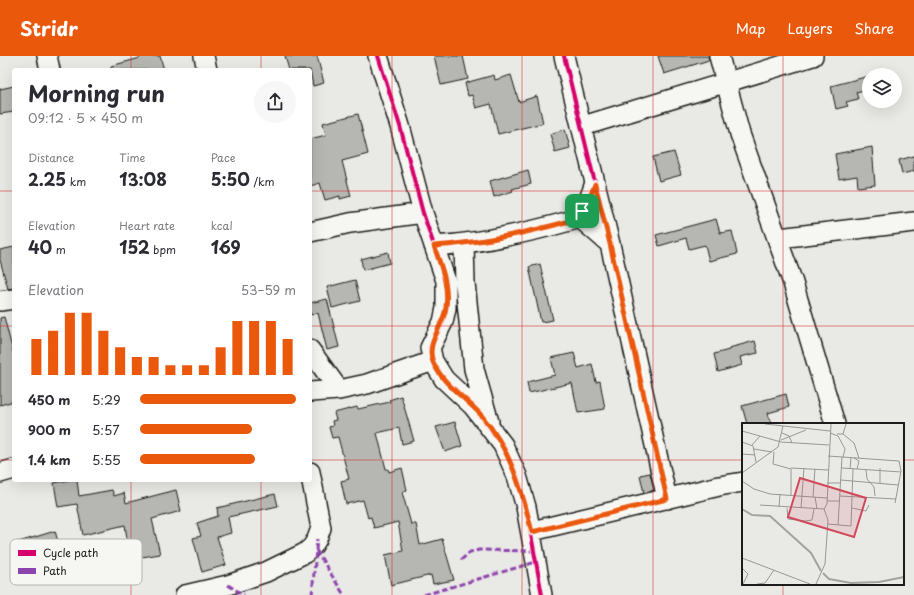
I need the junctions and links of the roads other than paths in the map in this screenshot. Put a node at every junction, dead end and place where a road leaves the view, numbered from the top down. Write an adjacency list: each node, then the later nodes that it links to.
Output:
1 (47, 56): 7 (street)
2 (204, 56): 8 (street)
3 (378, 56): 12 (street)
4 (564, 56): 10 (street)
5 (719, 56): 9 (street)
6 (813, 56): 9 (street)
7 (50, 68)
8 (207, 68)
9 (725, 82): 10 (street); 16 (street)
10 (583, 126): 11 (street)
11 (595, 184): 13 (street); 18 (street)
12 (423, 213): 15 (street); 19 (street)
13 (579, 217): 17 (street); 18 (street)
14 (914, 222): 16 (street)
15 (312, 232)
16 (778, 238): 26 (street)
17 (464, 244): 19 (street); 27 (street)
18 (610, 244): 32 (street)
19 (434, 246): 23 (street)
20 (12, 299): 21 (street)
21 (0, 301)
22 (312, 353): 24 (street)
23 (433, 361): 24 (street); 27 (street)
24 (339, 390): 25 (street)
25 (312, 392)
26 (835, 423)
27 (490, 427): 33 (street)
28 (12, 470): 29 (street)
29 (0, 473)
30 (312, 482): 34 (street)
31 (742, 482): 32 (street)
32 (667, 499): 33 (street)
33 (532, 532): 35 (street)
34 (185, 595)
35 (542, 595)

